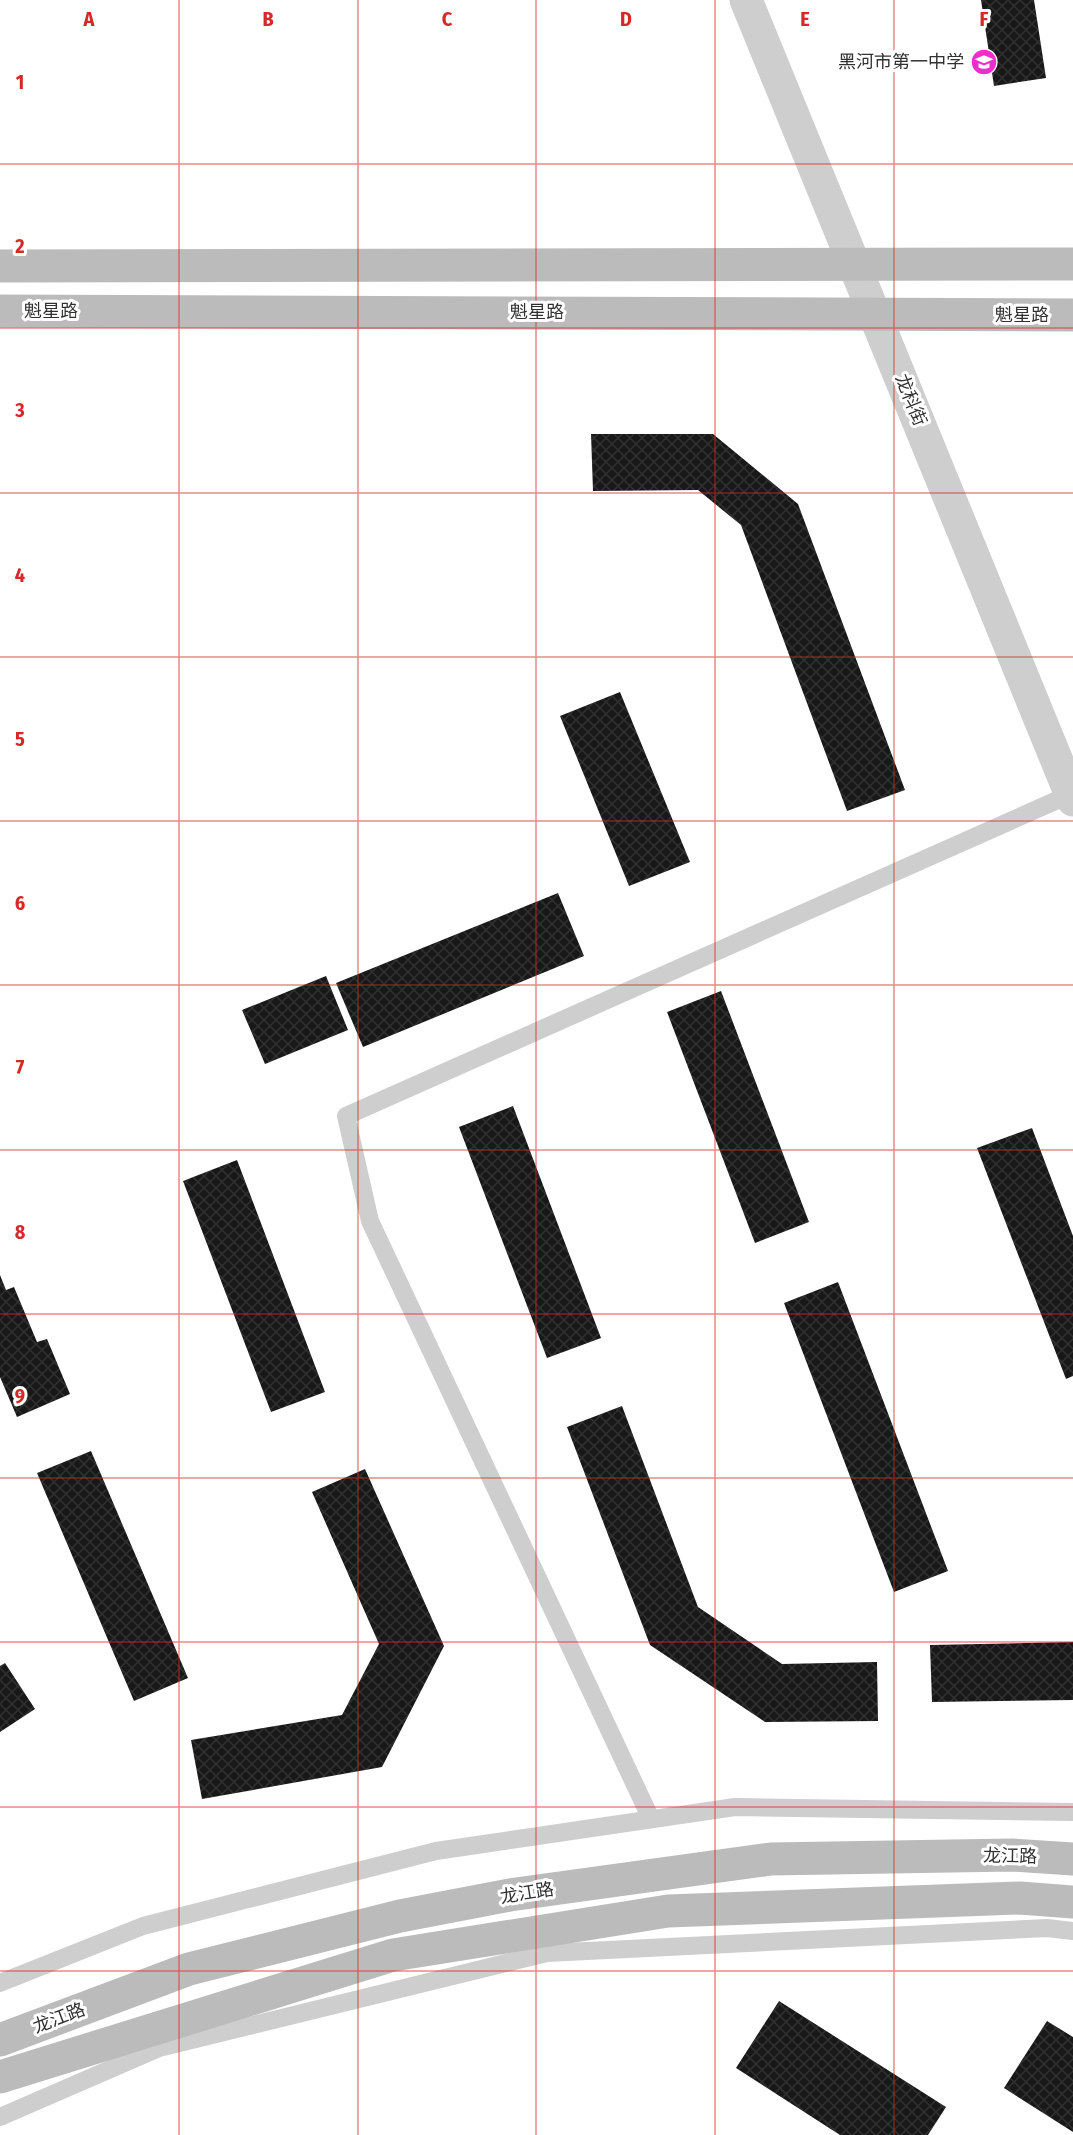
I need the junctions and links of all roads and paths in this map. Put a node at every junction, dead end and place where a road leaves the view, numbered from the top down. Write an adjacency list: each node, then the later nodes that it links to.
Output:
1 (746, 0): 2 (street, 龙科街)
2 (856, 264): 3 (street); 4 (street); 6 (street, 龙科街)
3 (1073, 264)
4 (0, 266)
5 (0, 311): 6 (street, 魁星路)
6 (876, 314): 7 (street, 魁星路); 8 (street, 龙科街)
7 (1073, 315)
8 (1072, 797): 10 (lane)
9 (1073, 1812): 10 (lane)
10 (651, 1819): 14 (lane)
11 (1073, 1859): 15 (street, 龙江路)
12 (1073, 1902): 16 (street, 龙江路)
13 (1073, 1931): 17 (lane)
14 (0, 1983)
15 (0, 2040)
16 (0, 2077)
17 (0, 2117)

